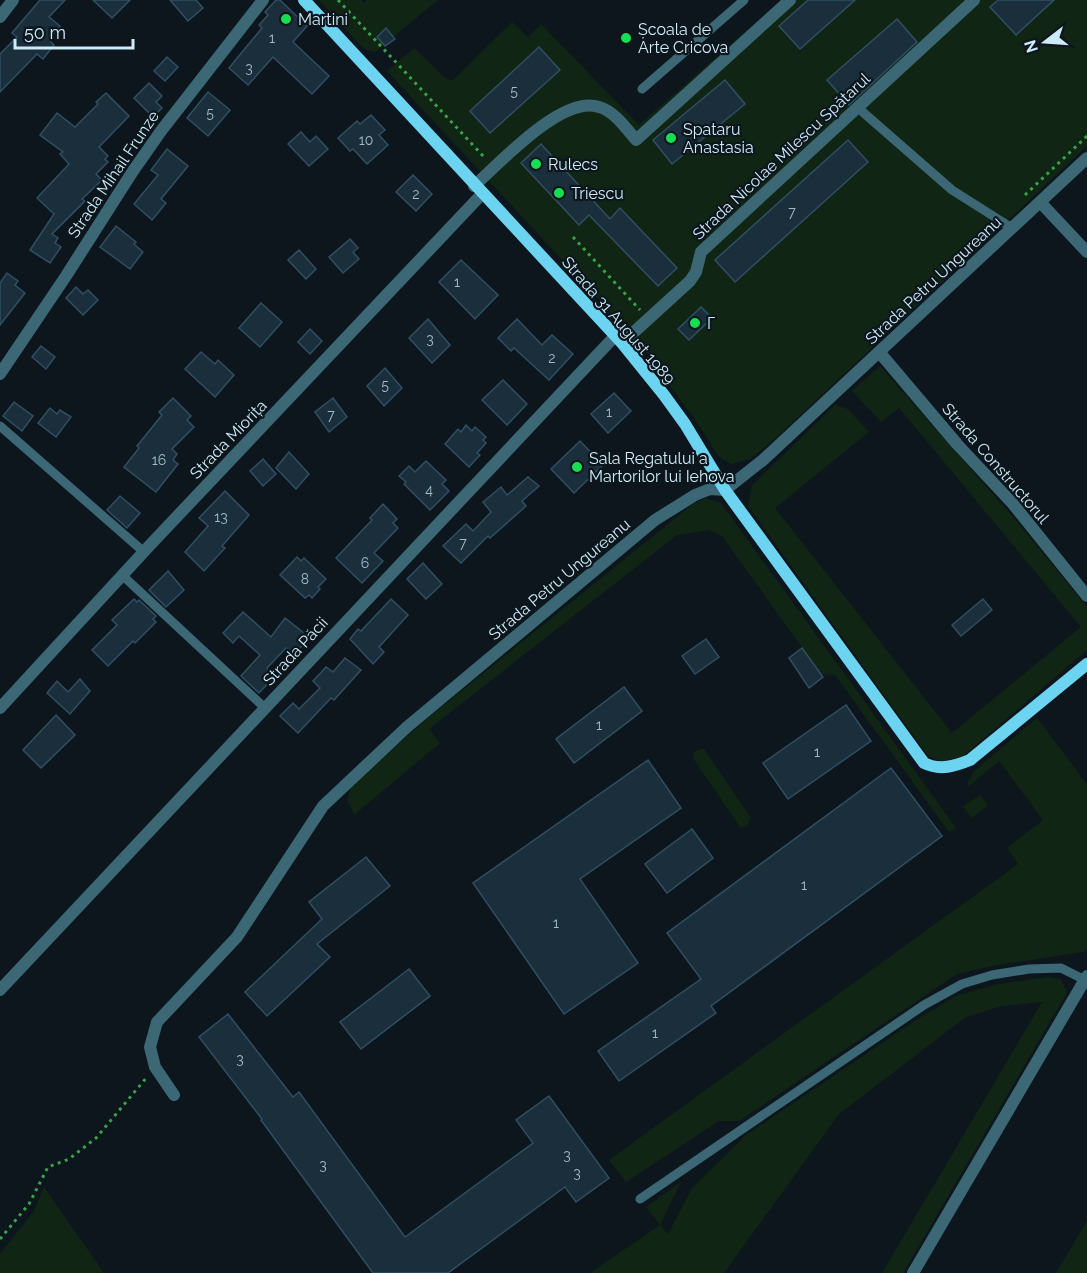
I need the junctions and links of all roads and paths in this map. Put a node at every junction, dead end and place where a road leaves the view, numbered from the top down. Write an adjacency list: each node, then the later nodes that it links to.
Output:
1 (13, 0): 8 (street)
2 (263, 0): 21 (street, Strada Mihail Frunze)
3 (304, 0): 13 (street, Strada 31 August 1989)
4 (338, 0): 12 (path)
5 (744, 0): 9 (lane)
6 (790, 0): 12 (street, Strada Miorița)
7 (974, 0): 10 (street, Strada Nicolae Milescu Spătarul)
8 (0, 17)
9 (642, 89)
10 (857, 107): 15 (lane); 18 (street, Strada Nicolae Milescu Spătarul)
11 (1087, 158): 14 (street, Strada Petru Ungureanu)
12 (495, 168): 13 (street, Strada Miorița)
13 (478, 190): 19 (street, Strada 31 August 1989); 24 (street, Strada Miorița)
14 (1040, 202): 15 (street, Strada Petru Ungureanu); 17 (street)
15 (1012, 228): 20 (street, Strada Petru Ungureanu)
16 (573, 237): 18 (path)
17 (1087, 252)
18 (648, 318): 19 (street, Strada Nicolae Milescu Spătarul)
19 (619, 339): 23 (street, Strada 31 August 1989); 29 (street, Strada Păcii)
20 (880, 353): 23 (street, Strada Petru Ungureanu); 26 (street, Strada Constructorul)
21 (0, 374)
22 (0, 426): 24 (lane)
23 (725, 490): 27 (street, Strada 31 August 1989); 32 (street, Strada Petru Ungureanu)
24 (144, 552): 25 (street, Strada Miorița)
25 (122, 575): 28 (street, Strada Miorița); 29 (lane)
26 (1087, 596)
27 (1087, 664)
28 (0, 708)
29 (265, 708): 31 (street, Strada Păcii)
30 (1086, 978): 34 (lane); 36 (street)
31 (0, 990)
32 (155, 1067): 33 (street, Strada Petru Ungureanu); 35 (path)
33 (174, 1095)
34 (640, 1199)
35 (0, 1239)
36 (913, 1273)

